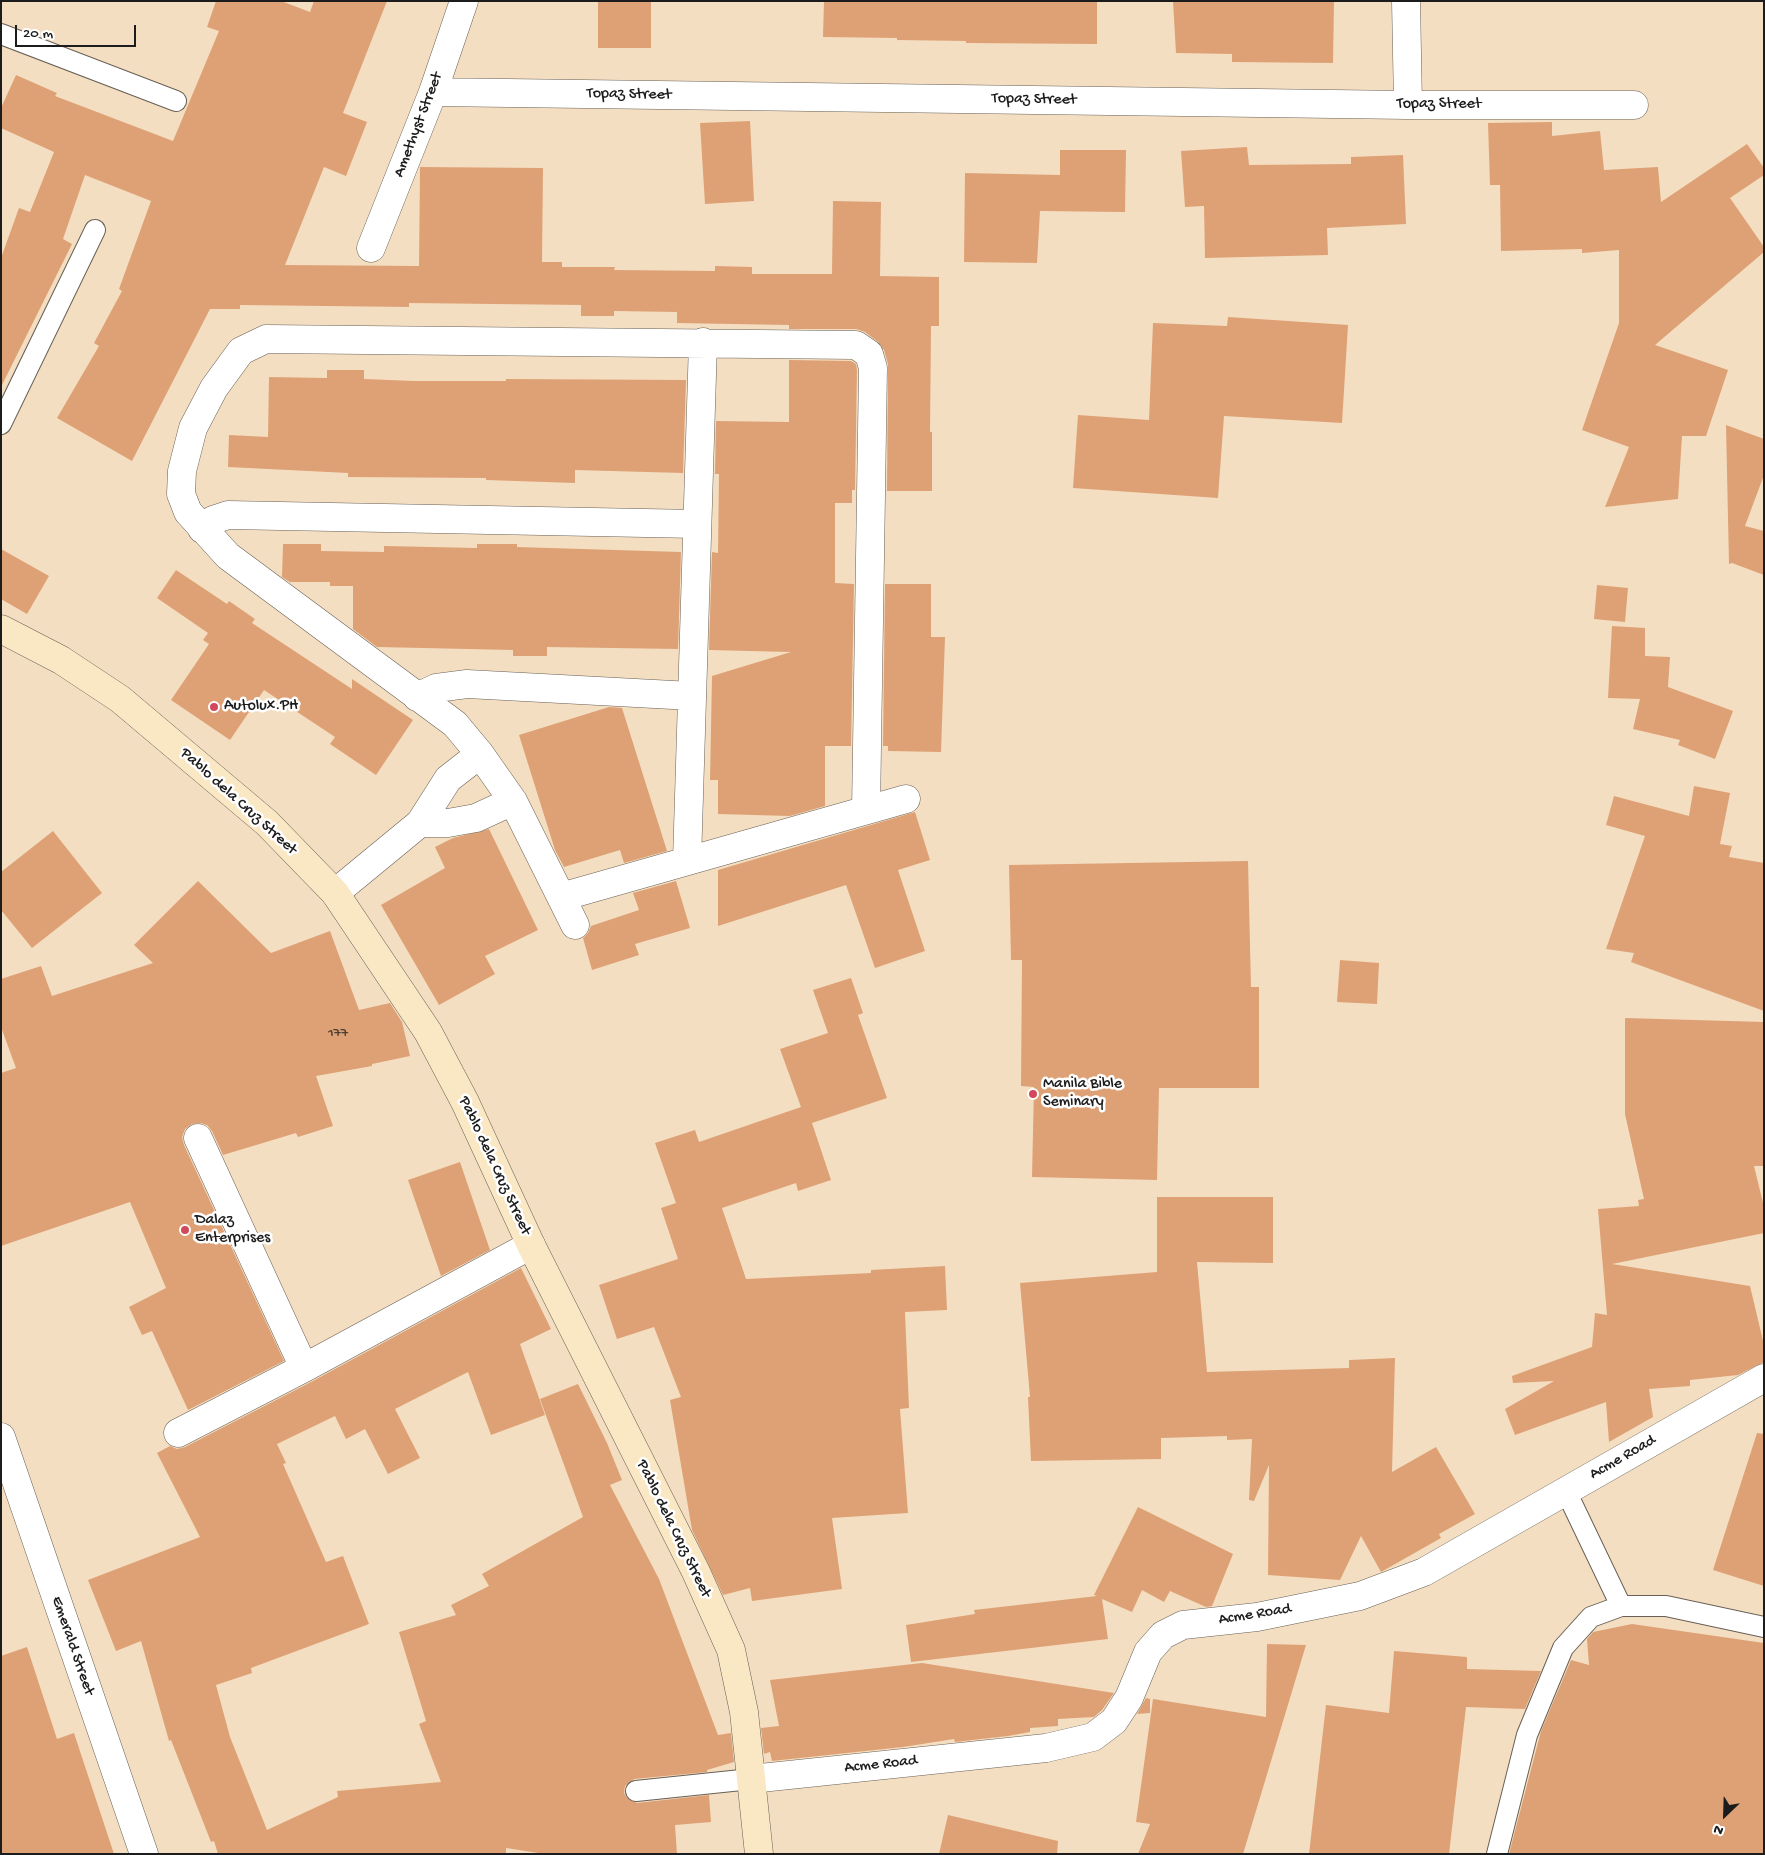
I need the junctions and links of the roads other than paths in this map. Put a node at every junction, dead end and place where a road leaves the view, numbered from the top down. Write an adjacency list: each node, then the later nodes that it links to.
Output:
1 (464, 1): 4 (street, Amethyst Street)
2 (1406, 1): 6 (street)
3 (1, 34): 5 (lane)
4 (433, 92): 6 (street, Topaz Street); 9 (street, Amethyst Street)
5 (176, 101)
6 (1408, 105): 7 (street, Topaz Street)
7 (1634, 105)
8 (95, 230): 11 (lane)
9 (371, 248)
10 (703, 342): 12 (street); 13 (street); 20 (street)
11 (1, 424)
12 (697, 524): 13 (street); 15 (street)
13 (202, 529): 16 (street)
14 (1, 629): 23 (street, Pablo dela Cruz Street)
15 (692, 696): 16 (street); 22 (street)
16 (417, 697): 17 (street)
17 (480, 754): 19 (street); 21 (street)
18 (906, 799): 20 (street)
19 (513, 801): 21 (street); 24 (street)
20 (866, 810): 22 (street)
21 (420, 823): 23 (street)
22 (688, 861): 24 (street)
23 (335, 893): 27 (street, Pablo dela Cruz Street)
24 (561, 897): 25 (street)
25 (575, 925)
26 (198, 1138): 28 (street)
27 (531, 1245): 28 (street); 35 (street, Pablo dela Cruz Street)
28 (304, 1368): 30 (street)
29 (1764, 1378): 32 (street, Acme Road)
30 (178, 1433)
31 (1, 1437): 37 (street, Emerald Street)
32 (1566, 1490): 33 (lane); 35 (street, Acme Road)
33 (1621, 1606): 34 (lane); 39 (lane)
34 (1764, 1627)
35 (751, 1779): 36 (lane); 38 (street, Pablo dela Cruz Street)
36 (636, 1791)
37 (144, 1854)
38 (759, 1854)
39 (1497, 1854)

